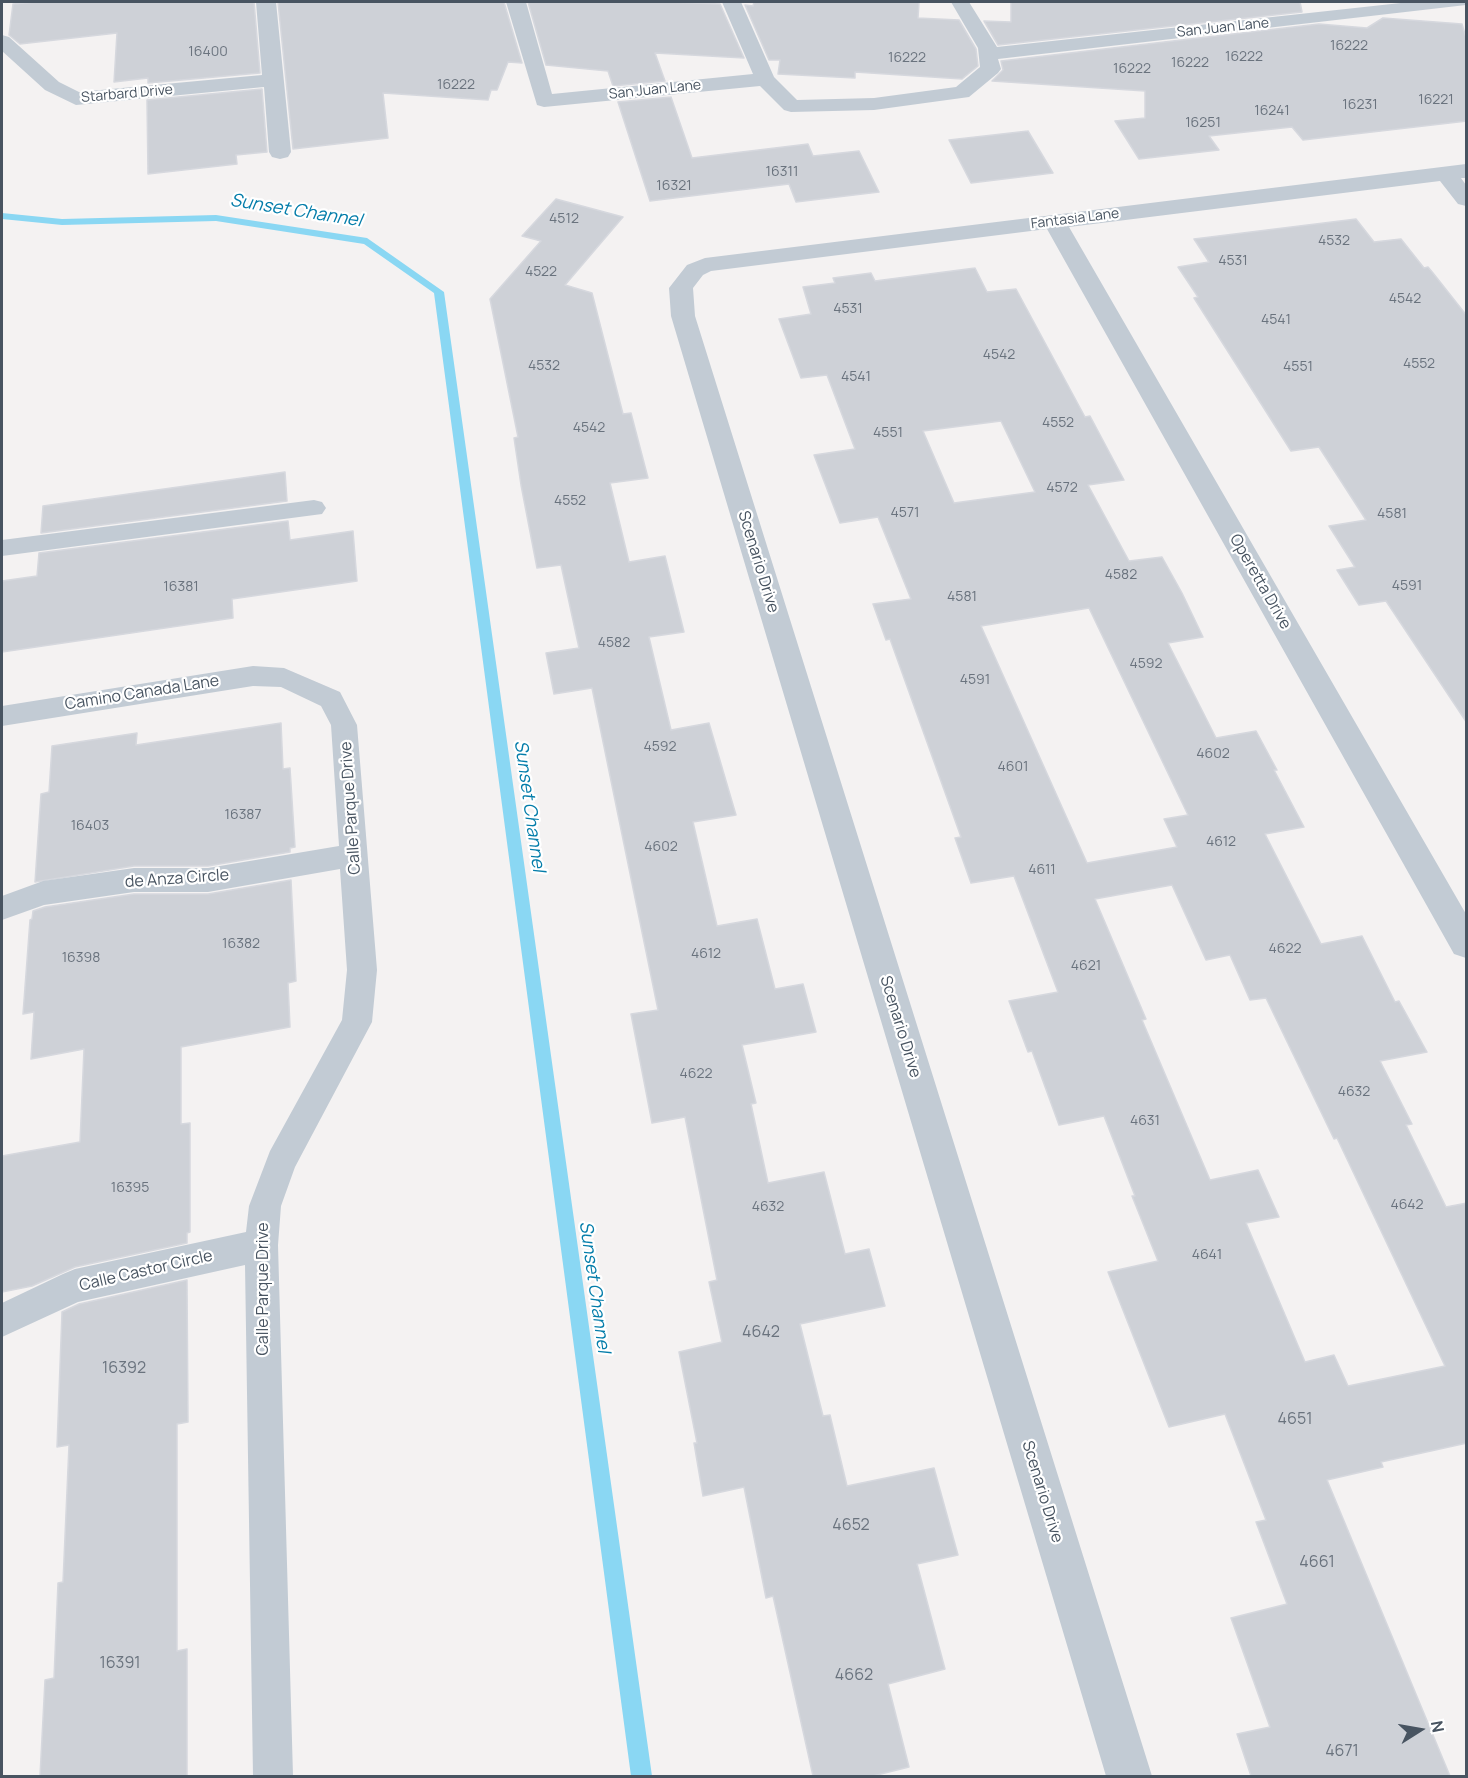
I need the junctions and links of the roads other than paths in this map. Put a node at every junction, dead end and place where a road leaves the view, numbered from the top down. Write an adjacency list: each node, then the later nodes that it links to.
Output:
1 (266, 2): 9 (street)
2 (516, 2): 8 (street, San Juan Lane)
3 (732, 2): 8 (street)
4 (960, 2): 7 (street)
5 (1459, 2): 7 (street, San Juan Lane)
6 (2, 41): 9 (street, Starbard Drive)
7 (987, 54): 8 (street)
8 (765, 79)
9 (272, 80): 10 (street)
10 (280, 152)
11 (1456, 172): 12 (street); 13 (street, Fantasia Lane)
12 (1467, 200)
13 (1054, 221): 14 (street, Fantasia Lane); 21 (street, Operetta Drive)
14 (687, 278): 25 (street, Scenario Drive)
15 (314, 508): 16 (lane)
16 (2, 548)
17 (284, 678): 18 (lane, Camino Canada Lane); 19 (lane, Calle Parque Drive)
18 (2, 716)
19 (354, 855): 20 (lane, de Anza Circle); 22 (lane, Calle Parque Drive)
20 (2, 908)
21 (1467, 944)
22 (261, 1245): 23 (lane, Calle Castor Circle); 24 (lane, Calle Parque Drive)
23 (2, 1320)
24 (273, 1776)
25 (1129, 1776)

